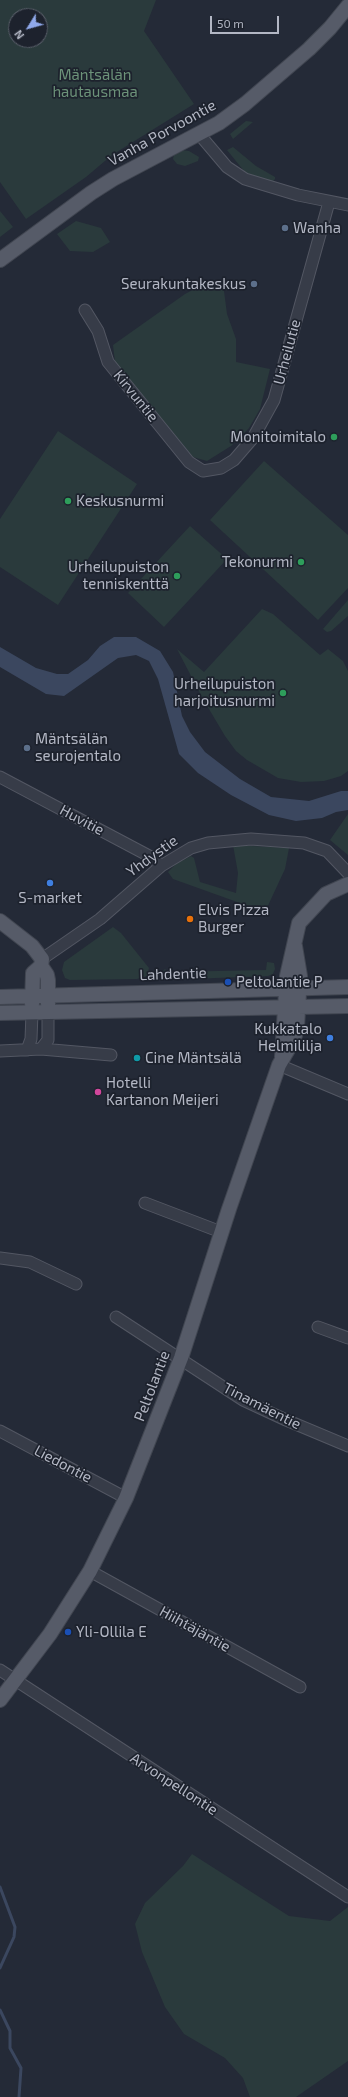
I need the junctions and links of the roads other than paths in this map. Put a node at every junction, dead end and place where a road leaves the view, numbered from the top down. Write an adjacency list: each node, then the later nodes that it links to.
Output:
1 (348, 6): 2 (main road, Vanha Porvoontie)
2 (198, 134): 3 (street); 5 (main road, Vanha Porvoontie)
3 (329, 202): 4 (street); 7 (street, Urheilutie)
4 (348, 205)
5 (0, 260)
6 (85, 310): 7 (street, Kirvuntie)
7 (203, 471)
8 (0, 777): 9 (street, Huvitie)
9 (162, 866): 10 (street, Yhdystie); 14 (street, Yhdystie)
10 (348, 873)
11 (348, 884): 13 (main road, Peltolantie)
12 (0, 921): 14 (main road)
13 (294, 946): 16 (main road, Peltolantie); 17 (main road, Peltolantie)
14 (42, 962): 18 (main road, Yhdystie); 19 (main road)
15 (348, 987): 17 (main road, Lahdentie)
16 (286, 988): 17 (main road, Lahdentie); 19 (main road, Lahdentie); 21 (main road, Peltolantie)
17 (300, 988): 23 (main road, Peltolantie)
18 (32, 995): 19 (main road, Lahdentie); 20 (main road, Lahdentie); 26 (main road, Yhdystie)
19 (48, 995): 24 (main road)
20 (0, 997)
21 (284, 1006): 23 (main road); 24 (main road); 31 (main road, Peltolantie)
22 (348, 1006): 23 (main road)
23 (300, 1007): 31 (main road, Peltolantie)
24 (48, 1012): 26 (main road); 27 (street)
25 (0, 1013): 26 (main road)
26 (32, 1013): 28 (street)
27 (41, 1049): 28 (street); 30 (street)
28 (27, 1050): 29 (street)
29 (0, 1051)
30 (111, 1055)
31 (280, 1062): 32 (street); 34 (main road, Peltolantie)
32 (348, 1094)
33 (145, 1203): 34 (street)
34 (221, 1232): 40 (main road, Peltolantie)
35 (0, 1258): 36 (street)
36 (76, 1284)
37 (116, 1317): 40 (street, Tinamäentie)
38 (318, 1327): 39 (street)
39 (348, 1338)
40 (181, 1358): 42 (street, Tinamäentie); 43 (main road, Peltolantie)
41 (0, 1431): 43 (street, Liedontie)
42 (348, 1446)
43 (126, 1498): 44 (main road, Peltolantie)
44 (90, 1571): 46 (main road, Peltolantie); 47 (street, Hiihtäjäntie)
45 (0, 1670): 46 (street, Arvonpellontie)
46 (15, 1680): 48 (main road, Peltolantie); 49 (street, Arvonpellontie)
47 (300, 1687)
48 (0, 1700)
49 (348, 1897)

